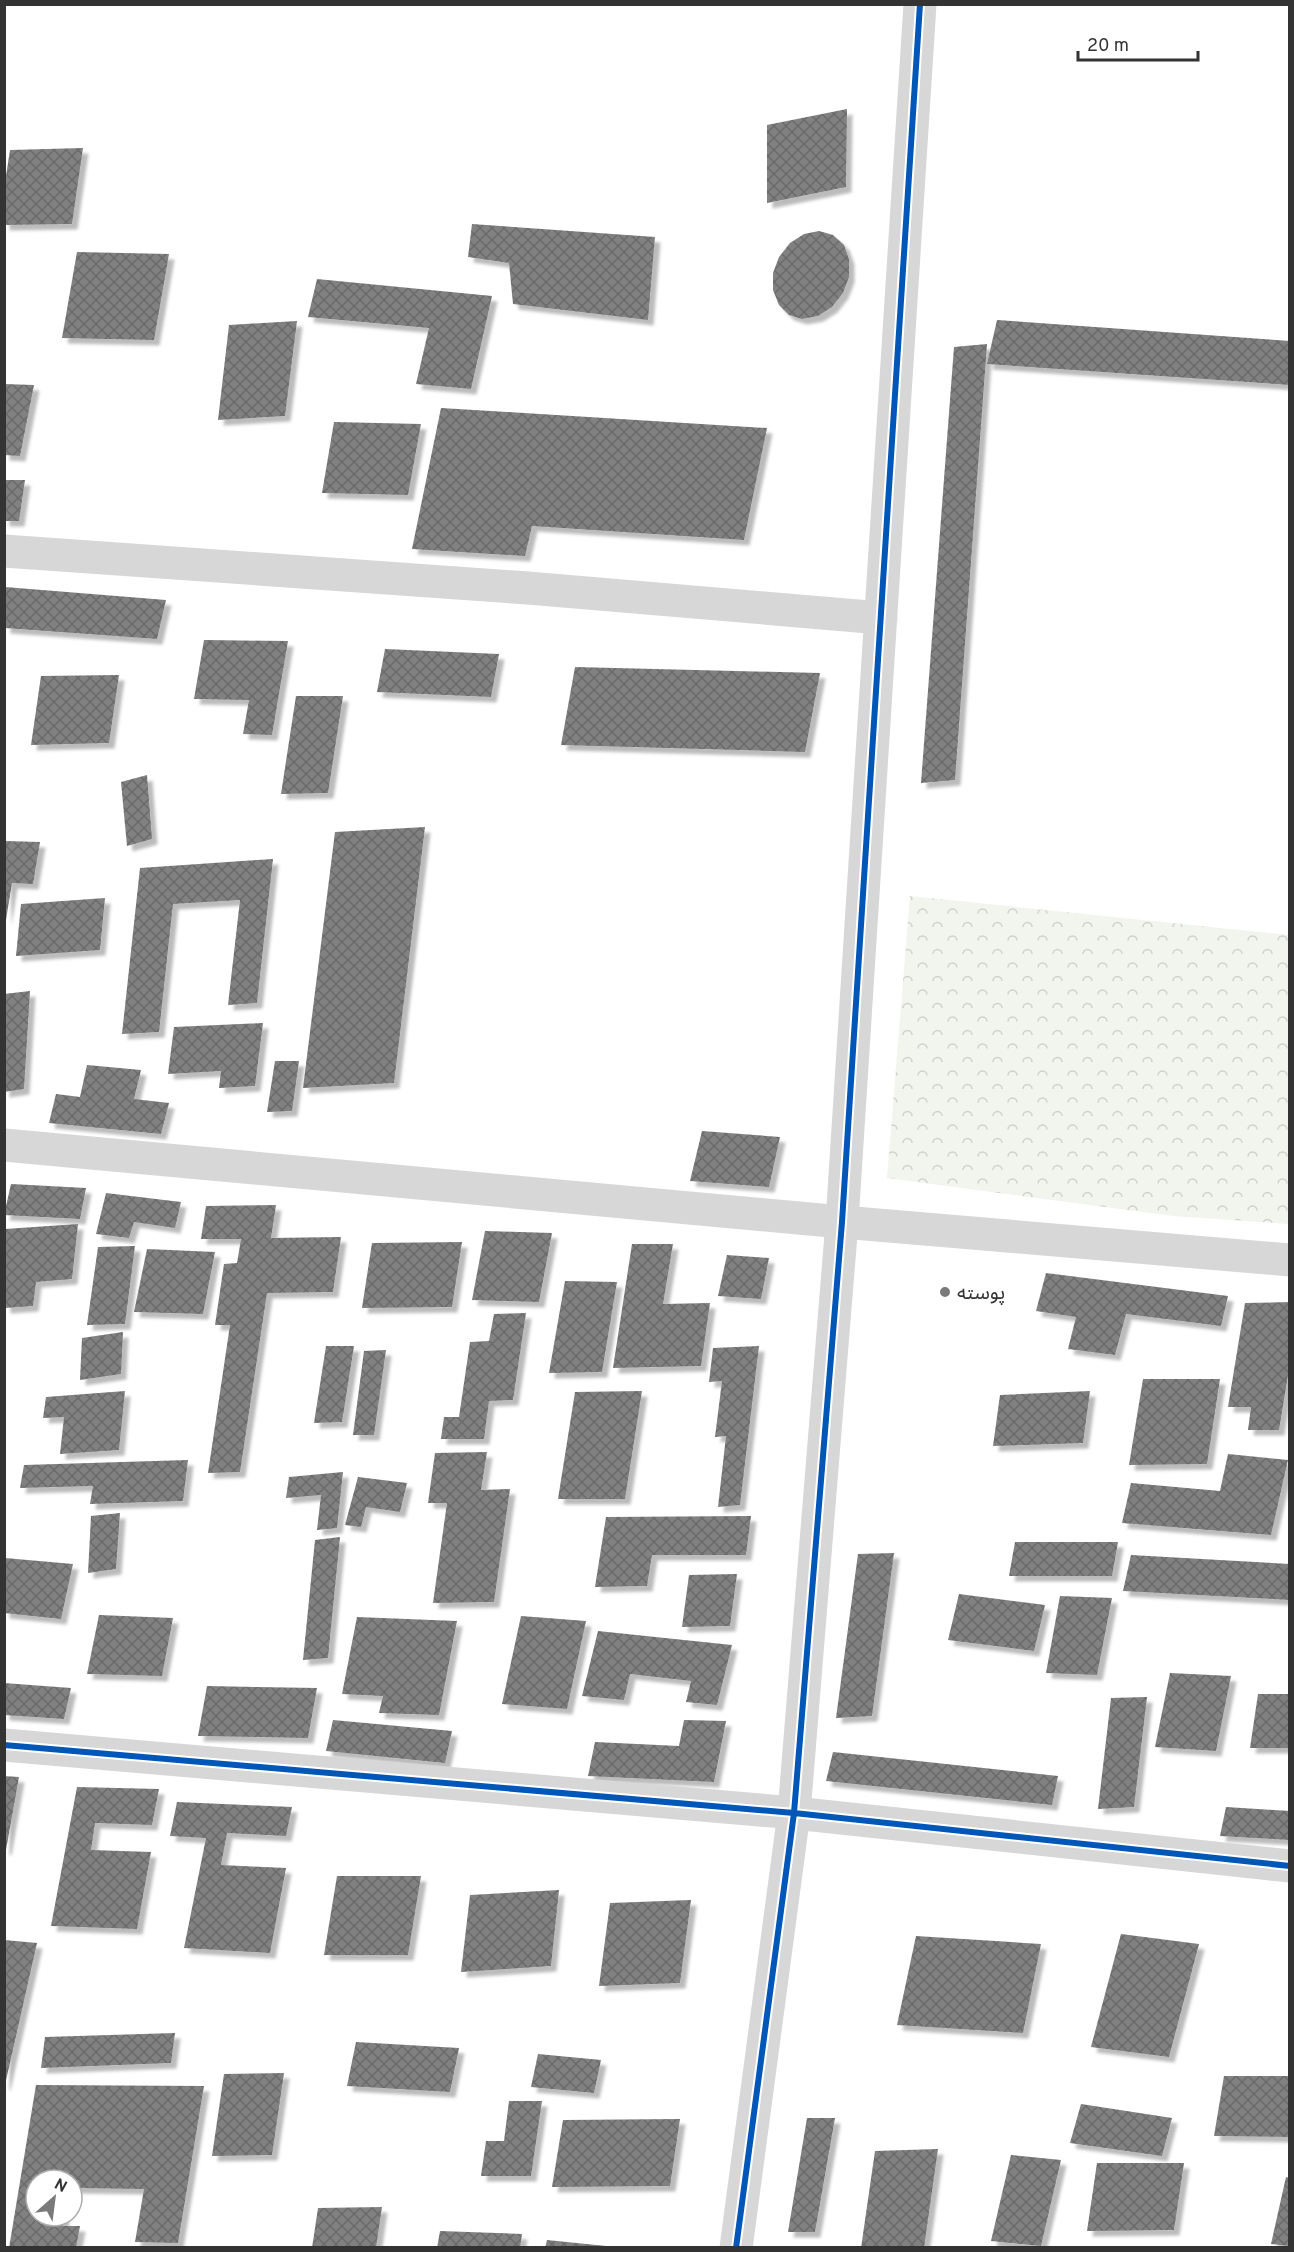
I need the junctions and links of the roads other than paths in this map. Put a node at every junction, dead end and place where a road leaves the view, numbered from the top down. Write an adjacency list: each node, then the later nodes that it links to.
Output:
1 (920, 4): 3 (street)
2 (4, 551): 3 (street)
3 (880, 618): 5 (street)
4 (4, 1145): 5 (street)
5 (842, 1222): 6 (street); 8 (street)
6 (1290, 1260)
7 (4, 1745): 8 (street)
8 (794, 1812): 9 (street); 10 (street)
9 (1290, 1866)
10 (736, 2247)

